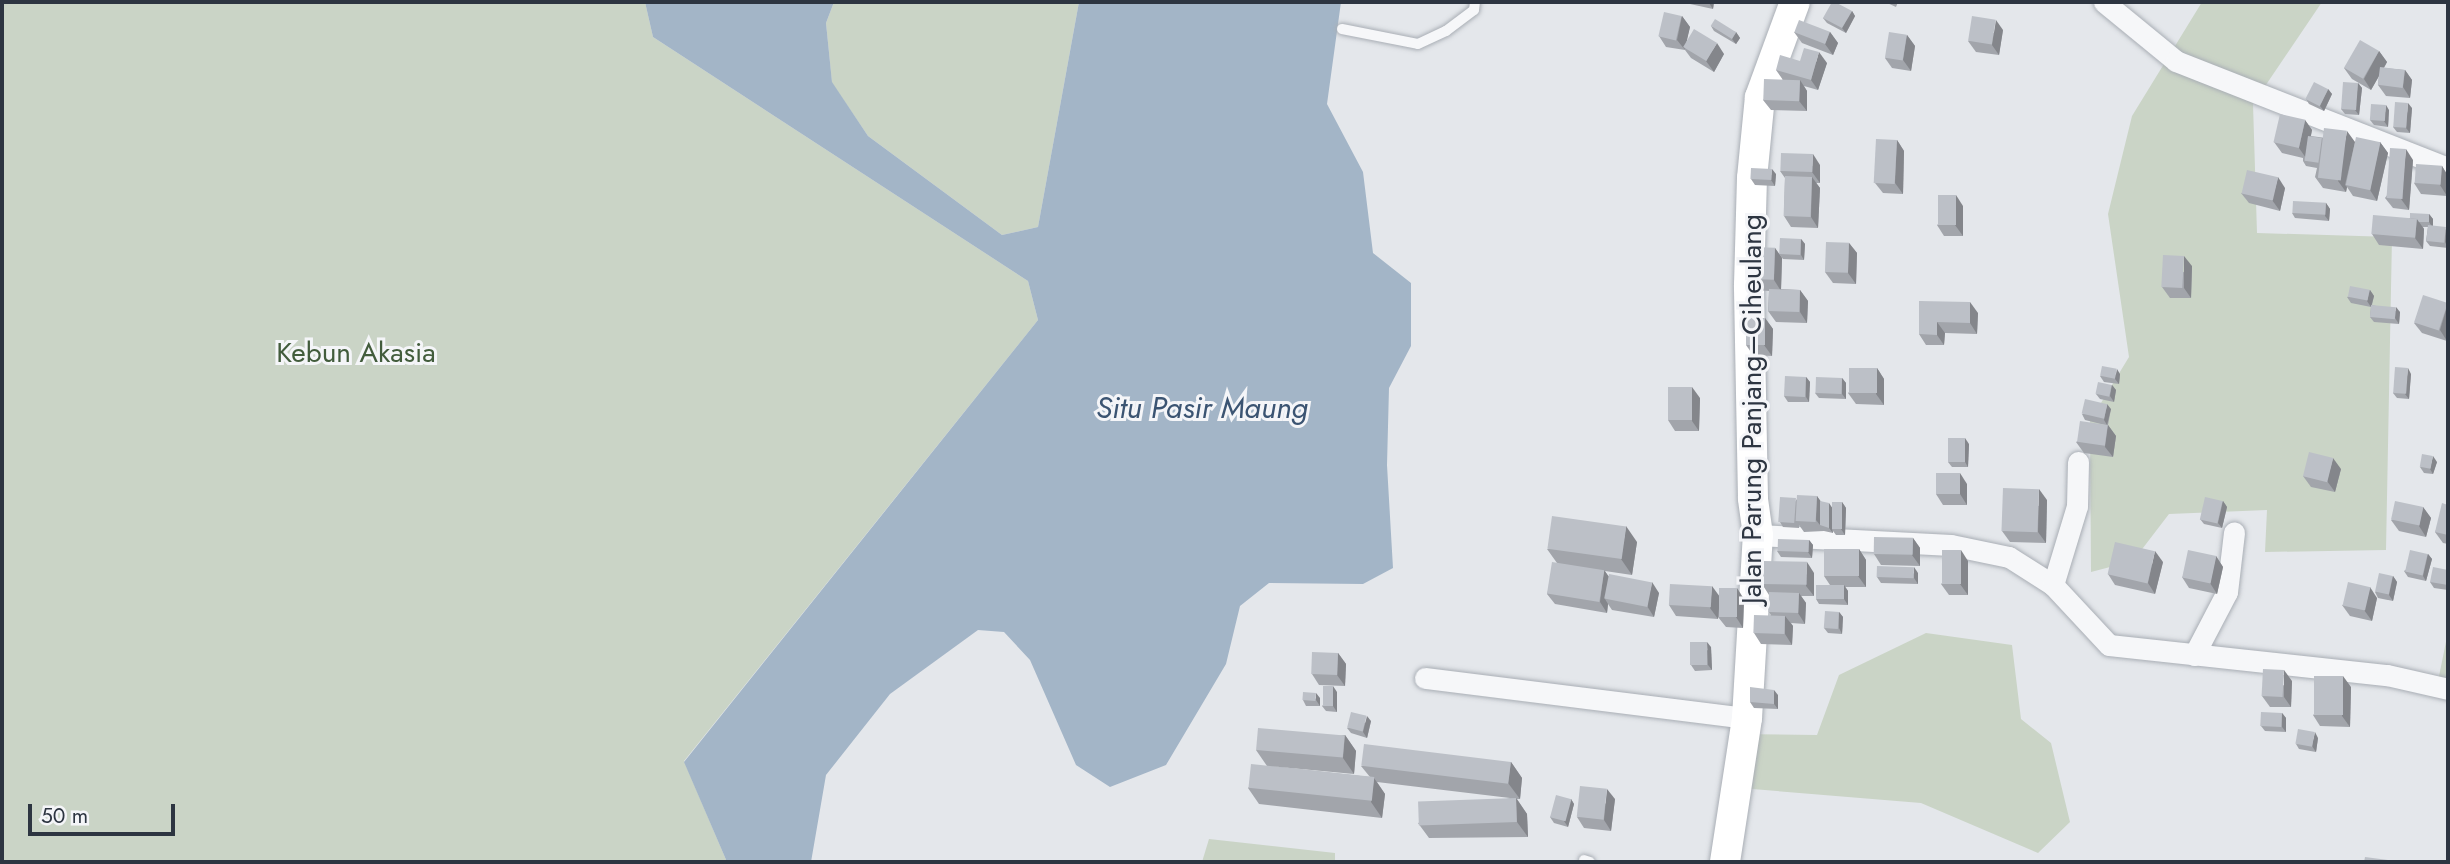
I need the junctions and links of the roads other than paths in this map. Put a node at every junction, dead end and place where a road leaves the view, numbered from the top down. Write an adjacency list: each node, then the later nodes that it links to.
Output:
1 (1475, 2): 4 (lane)
2 (1795, 2): 8 (street, Jalan Parung Panjang–Ciheulang)
3 (2104, 2): 5 (street)
4 (1342, 29)
5 (2448, 168)
6 (2078, 462): 9 (street)
7 (2234, 532): 10 (street)
8 (1758, 535): 9 (street); 13 (street, Jalan Parung Panjang–Ciheulang)
9 (2053, 585): 10 (street)
10 (2194, 655): 12 (street)
11 (1425, 678): 13 (street)
12 (2448, 689)
13 (1747, 718): 14 (street, Jalan Parung Panjang–Ciheulang)
14 (1725, 862)

